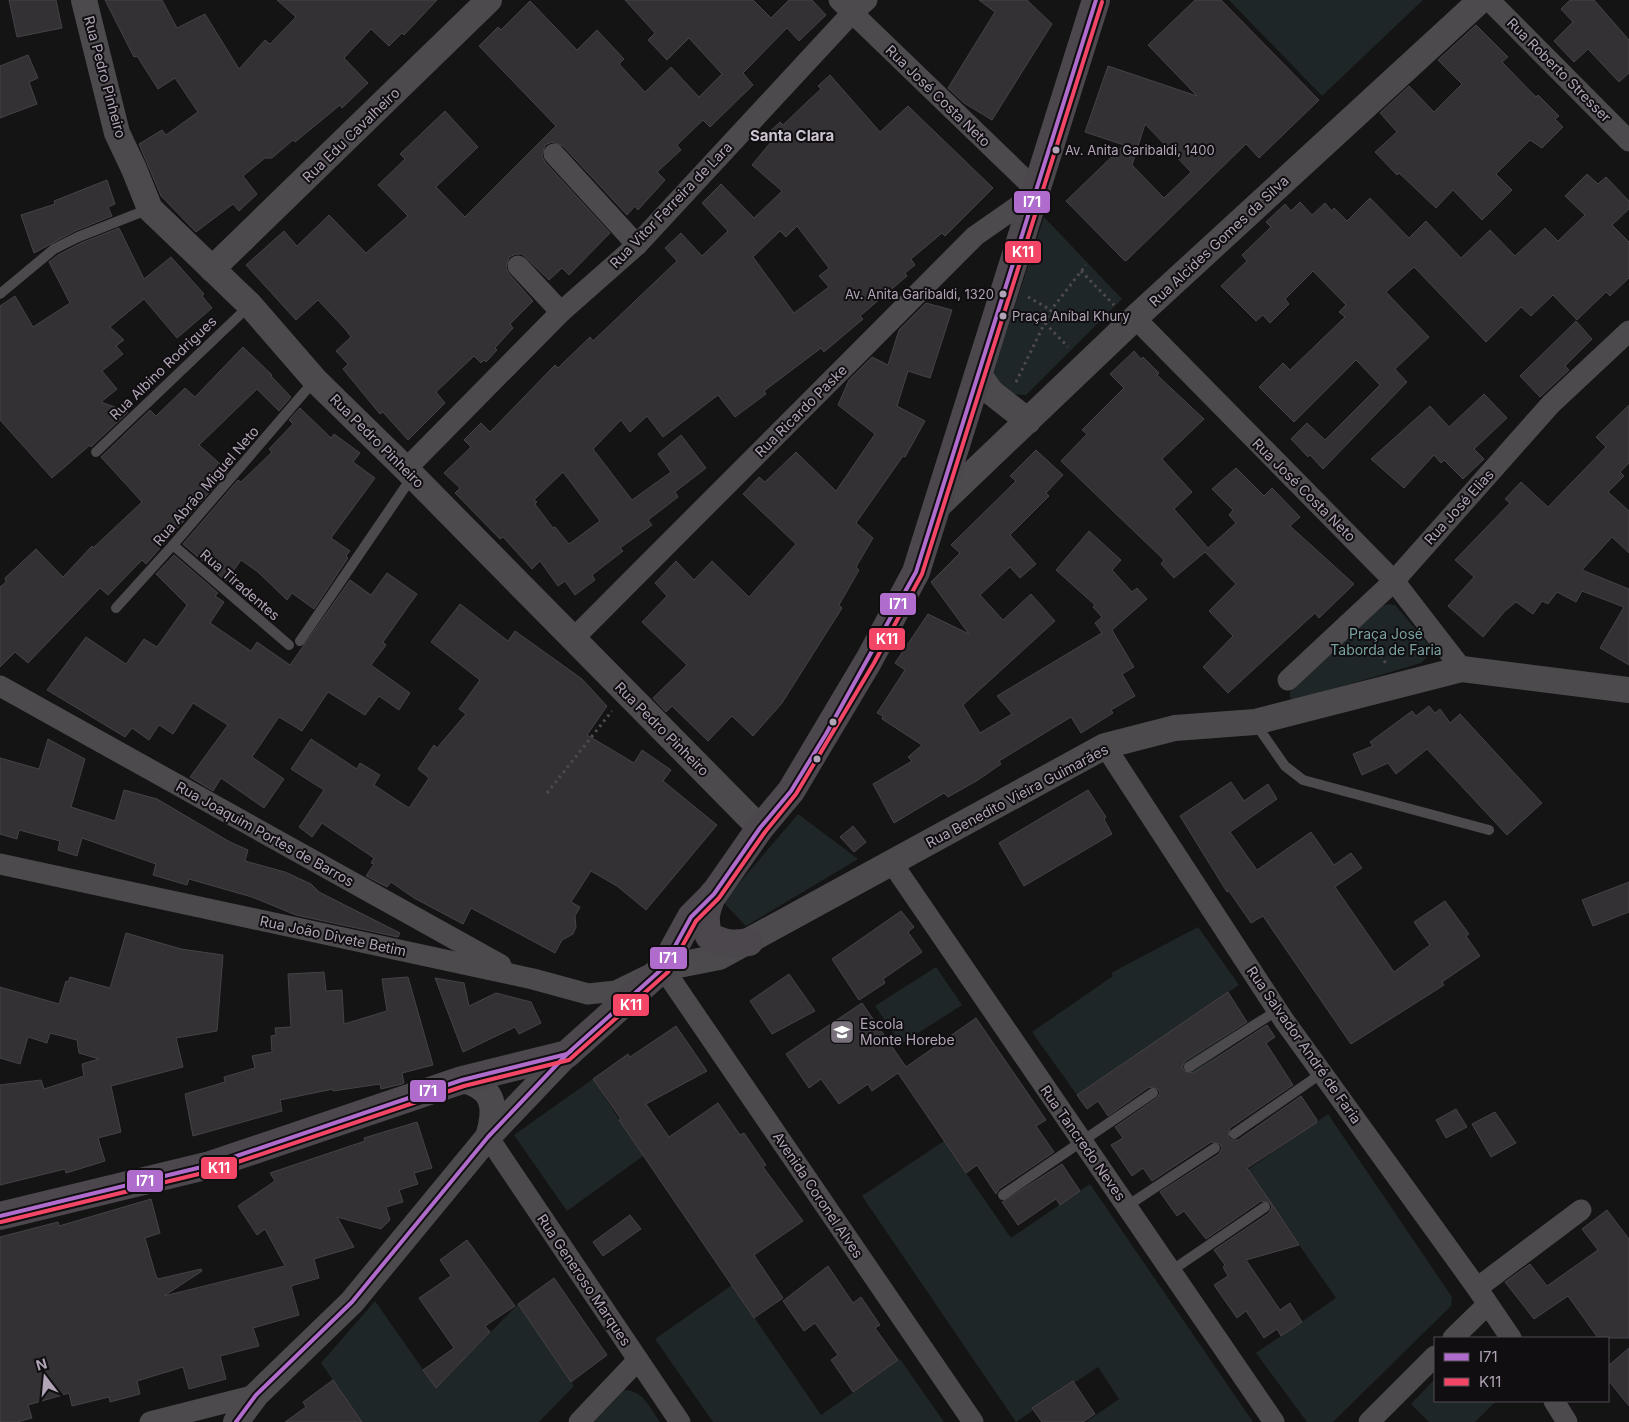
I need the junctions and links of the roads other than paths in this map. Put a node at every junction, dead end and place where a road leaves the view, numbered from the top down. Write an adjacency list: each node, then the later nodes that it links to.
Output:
1 (84, 0): 10 (street, Rua Pedro Pinheiro)
2 (490, 0): 13 (street, Rua Edu Cavalheiro)
3 (1096, 0): 9 (main road)
4 (1481, 0): 17 (street, Rua Alcides Gomes da Silva)
5 (1489, 0): 7 (street, Rua Roberto Stresser)
6 (853, 4): 9 (street, Rua José Costa Neto); 11 (street, Rua Vitor Ferreira de Lara)
7 (1629, 141)
8 (554, 154): 11 (street)
9 (1038, 192): 19 (main road); 28 (street, Rua Ricardo Paske)
10 (150, 209): 13 (street, Rua Pedro Pinheiro); 14 (lane)
11 (637, 245): 16 (street, Rua Vitor Ferreira de Lara)
12 (518, 266): 16 (street)
13 (212, 269): 15 (street, Rua Pedro Pinheiro)
14 (0, 294)
15 (250, 305): 20 (street, Rua Pedro Pinheiro); 22 (lane, Rua Albino Rodrigues)
16 (561, 312): 23 (street, Rua Vitor Ferreira de Lara)
17 (1125, 312): 21 (street, Rua Alcides Gomes da Silva); 26 (street, Rua José Costa Neto)
18 (1629, 332): 26 (street, Rua José Elias)
19 (979, 375): 21 (street); 24 (main road)
20 (315, 380): 23 (street, Rua Pedro Pinheiro); 25 (lane, Rua Abrão Miguel Neto)
21 (1028, 422): 24 (street, Rua Alcides Gomes da Silva)
22 (96, 452)
23 (409, 472): 28 (street, Rua Pedro Pinheiro); 29 (lane)
24 (938, 506): 37 (main road)
25 (173, 545): 27 (lane, Rua Abrão Miguel Neto); 30 (lane, Rua Tiradentes)
26 (1394, 581): 31 (street, Rua José Costa Neto); 32 (street, Rua José Elias)
27 (116, 608)
28 (572, 640): 37 (street, Rua Pedro Pinheiro)
29 (300, 641)
30 (290, 645)
31 (1462, 669): 34 (street, Rua Benedito Vieira Guimarães); 35 (street, Rua Benedito Vieira Guimarães)
32 (1288, 680)
33 (0, 686): 44 (street, Rua Joaquim Portes de Barros)
34 (1629, 690)
35 (1255, 722): 36 (street, Rua Benedito Vieira Guimarães); 38 (lane)
36 (1105, 746): 39 (street, Rua Benedito Vieira Guimarães); 45 (street, Rua Salvador André de Faria)
37 (760, 828): 41 (main road)
38 (1489, 830)
39 (892, 863): 42 (street, Rua Benedito Vieira Guimarães); 53 (street, Rua Tancredo Neves)
40 (0, 864): 44 (street, Rua João Divete Betim)
41 (714, 894): 42 (main road); 43 (main road)
42 (749, 942): 43 (street, Rua Benedito Vieira Guimarães)
43 (663, 968): 44 (street, Rua João Divete Betim); 46 (main road); 72 (street, Avenida Coronel Alves)
44 (533, 979)
45 (1278, 1010): 47 (lane); 48 (street, Rua Salvador André de Faria)
46 (567, 1054): 49 (main road); 52 (street)
47 (1189, 1067)
48 (1322, 1073): 51 (lane); 61 (street, Rua Salvador André de Faria)
49 (462, 1080): 52 (street); 59 (main road)
50 (1153, 1093): 53 (lane)
51 (1234, 1134)
52 (488, 1137): 65 (street, Rua Generoso Marques); 66 (street)
53 (1082, 1141): 55 (lane); 56 (street, Rua Tancredo Neves)
54 (1215, 1148): 56 (lane)
55 (1003, 1195)
56 (1127, 1206): 60 (street, Rua Tancredo Neves)
57 (1266, 1207): 60 (lane)
58 (1581, 1210): 61 (street)
59 (0, 1216)
60 (1171, 1271): 73 (street, Rua Tancredo Neves)
61 (1482, 1296): 62 (street); 63 (street, Rua Salvador André de Faria)
62 (1454, 1337)
63 (1509, 1337)
64 (1434, 1357): 74 (street)
65 (638, 1360): 70 (street); 71 (street, Rua Generoso Marques)
66 (256, 1395): 68 (street); 69 (street)
67 (1555, 1402): 75 (street)
68 (150, 1422)
69 (236, 1422)
70 (579, 1422)
71 (680, 1422)
72 (973, 1422)
73 (1274, 1422)
74 (1369, 1422)
75 (1566, 1422)

